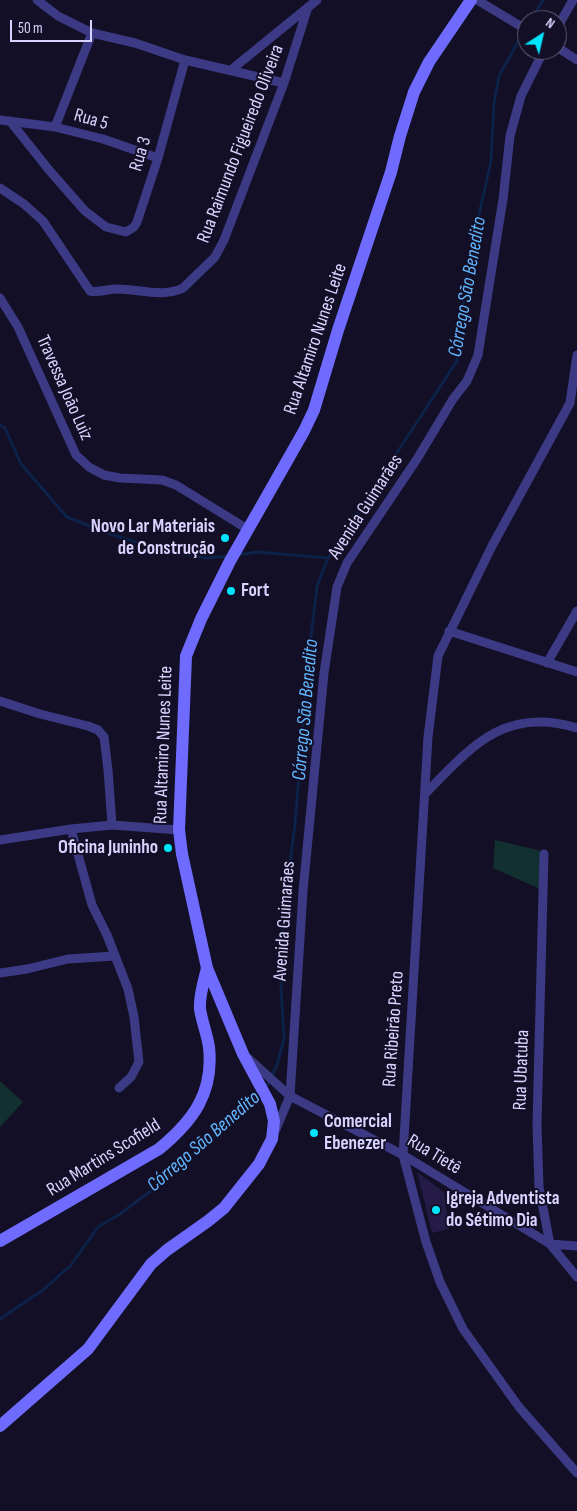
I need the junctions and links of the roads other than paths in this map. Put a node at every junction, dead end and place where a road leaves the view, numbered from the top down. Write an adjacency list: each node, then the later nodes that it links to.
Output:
1 (37, 0): 7 (street)
2 (317, 0): 5 (street)
3 (471, 0): 20 (main road, Rua Altamiro Nunes Leite)
4 (477, 0): 6 (street)
5 (308, 7): 10 (street); 11 (street, Rua Raimundo Figueiredo Oliveira)
6 (517, 24)
7 (92, 33): 8 (street); 14 (street, Rua 5)
8 (185, 60): 10 (street); 15 (street, Rua 3)
9 (539, 60): 38 (street, Avenida Guimarães)
10 (231, 70): 11 (street)
11 (284, 83): 16 (street, Rua Raimundo Figueiredo Oliveira)
12 (0, 120): 13 (street)
13 (10, 121): 14 (street); 15 (street, Rua 3)
14 (55, 126): 15 (street, Rua 5)
15 (158, 158)
16 (0, 188)
17 (0, 298): 20 (street, Travessa João Luiz)
18 (577, 355): 19 (street)
19 (573, 405): 22 (street, Rua Ribeirão Preto)
20 (249, 530): 30 (main road, Rua Altamiro Nunes Leite)
21 (577, 611): 23 (street)
22 (449, 631): 23 (street); 27 (street, Rua Ribeirão Preto)
23 (547, 663): 24 (street)
24 (577, 672)
25 (0, 701): 28 (street)
26 (577, 728): 27 (street)
27 (425, 794): 40 (street, Rua Ribeirão Preto)
28 (112, 825): 29 (street); 30 (street)
29 (71, 829): 31 (street); 33 (street)
30 (179, 830): 34 (main road, Rua Altamiro Nunes Leite)
31 (0, 840)
32 (544, 854): 42 (street, Rua Ubatuba)
33 (115, 956): 35 (street); 37 (street)
34 (207, 968): 36 (main road, Rua Altamiro Nunes Leite); 41 (main road, Rua Martins Scofield)
35 (0, 973)
36 (243, 1054): 38 (street, Rua Tietê); 39 (main road, Rua Altamiro Nunes Leite)
37 (119, 1088)
38 (288, 1094): 39 (street); 40 (street, Rua Tietê)
39 (272, 1139): 45 (main road, Rua Altamiro Nunes Leite)
40 (403, 1155): 42 (street, Rua Tietê); 46 (street, Rua Ribeirão Preto)
41 (0, 1241)
42 (550, 1244): 43 (street, Rua Tietê); 44 (street, Rua Ubatuba)
43 (577, 1246)
44 (577, 1277)
45 (0, 1426)
46 (577, 1473)

